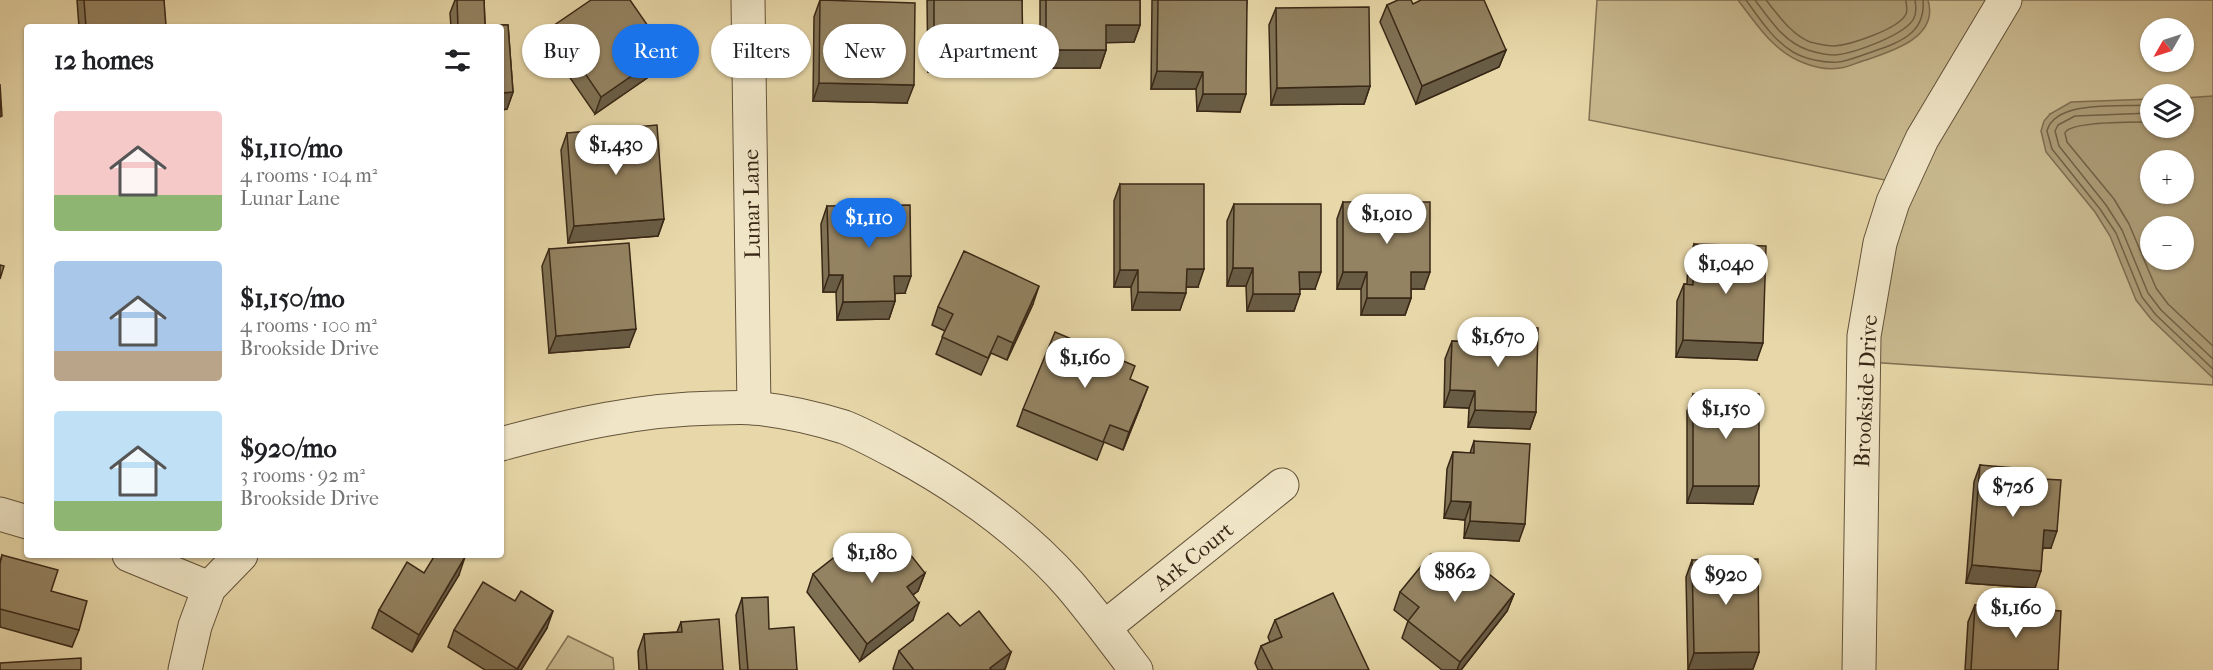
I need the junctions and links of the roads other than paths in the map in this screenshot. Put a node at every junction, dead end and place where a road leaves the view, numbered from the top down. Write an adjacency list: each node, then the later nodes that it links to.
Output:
1 (748, 0): 3 (street, Lunar Lane)
2 (2005, 0): 14 (street, Brookside Drive)
3 (754, 408): 4 (street); 11 (street)
4 (504, 443)
5 (1282, 485): 11 (street, Ark Court)
6 (0, 514): 7 (street)
7 (24, 521)
8 (136, 558): 10 (street)
9 (239, 558): 10 (street)
10 (210, 588): 12 (street)
11 (1105, 627): 13 (street)
12 (185, 670)
13 (1136, 670)
14 (1859, 670)

